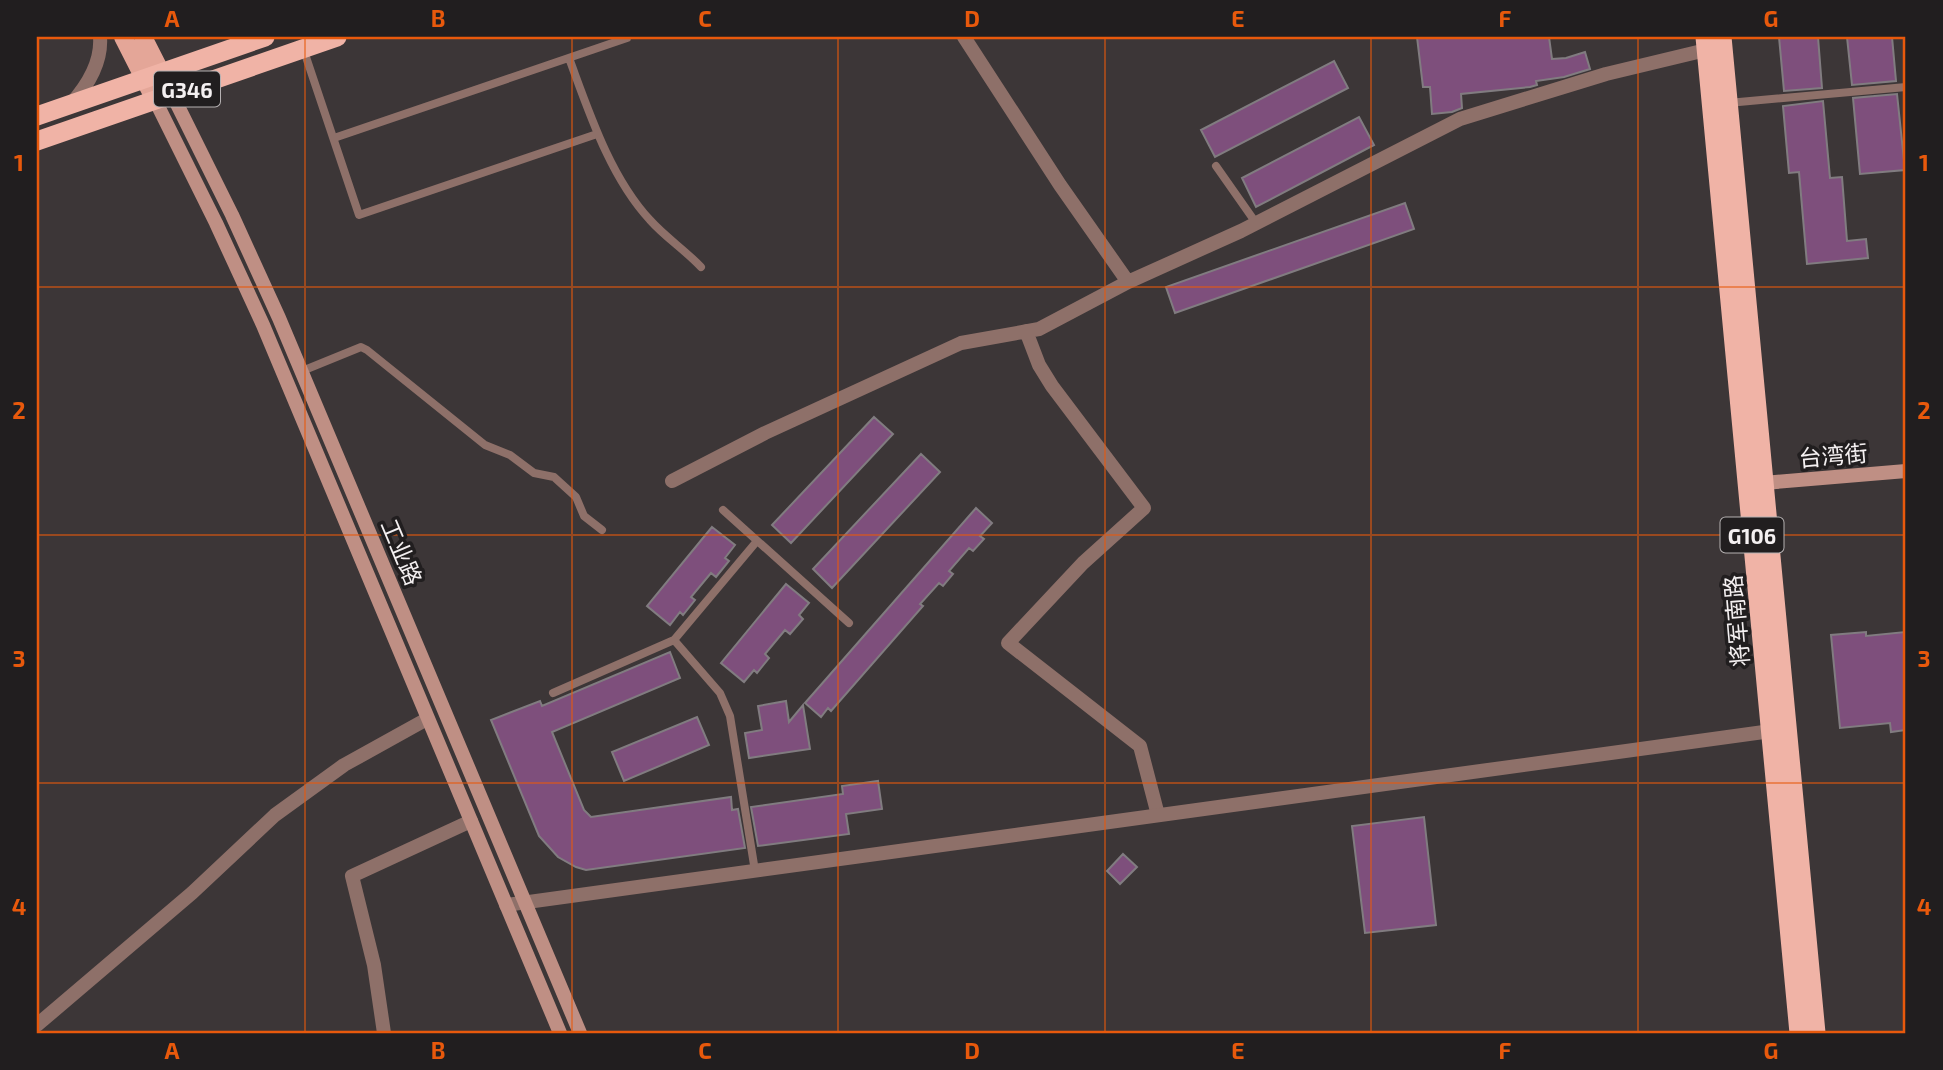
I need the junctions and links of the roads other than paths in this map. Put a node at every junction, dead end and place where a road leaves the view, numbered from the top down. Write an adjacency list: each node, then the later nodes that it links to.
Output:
1 (100, 37): 16 (street)
2 (123, 37): 12 (main road)
3 (143, 37): 12 (main road)
4 (265, 37): 12 (highway, G346)
5 (337, 37): 10 (highway, G346)
6 (964, 37): 24 (street)
7 (1722, 37): 15 (highway, 将军南路 / G106)
8 (627, 38): 11 (lane)
9 (1706, 44): 22 (street); 37 (highway, 将军南路 / G106)
10 (303, 48): 14 (highway, G346); 19 (lane)
11 (569, 58): 18 (lane); 19 (lane)
12 (152, 76): 14 (main road); 16 (highway, G346)
13 (1906, 88): 15 (lane)
14 (163, 97): 20 (highway, G346); 26 (main road, 工业路); 36 (main road, 工业路)
15 (1728, 103): 29 (highway, 将军南路 / G106)
16 (71, 104): 17 (highway, G346)
17 (37, 116)
18 (597, 134): 19 (lane); 23 (lane)
19 (334, 138)
20 (37, 141)
21 (1216, 166): 22 (lane)
22 (1256, 223): 24 (street)
23 (701, 267)
24 (1128, 282): 25 (street)
25 (1026, 331): 28 (street); 38 (street)
26 (302, 371): 31 (lane); 41 (main road, 工业路)
27 (1906, 471): 29 (main road, 台湾街)
28 (672, 481)
29 (1764, 484): 48 (highway, 将军南路 / G106)
30 (723, 510): 32 (lane)
31 (602, 530)
32 (757, 541): 33 (lane); 34 (lane)
33 (849, 622)
34 (674, 640): 35 (lane); 40 (lane)
35 (553, 693)
36 (427, 719): 39 (main road, 工业路); 43 (street)
37 (1771, 731): 38 (street); 47 (highway, 将军南路 / G106)
38 (1158, 815): 40 (street)
39 (471, 821): 42 (main road, 工业路); 44 (street)
40 (755, 871): 41 (street)
41 (524, 903): 42 (street); 46 (main road, 工业路)
42 (506, 905): 45 (main road, 工业路)
43 (37, 1025)
44 (384, 1033)
45 (560, 1033)
46 (580, 1033)
47 (1799, 1033)
48 (1816, 1033)

